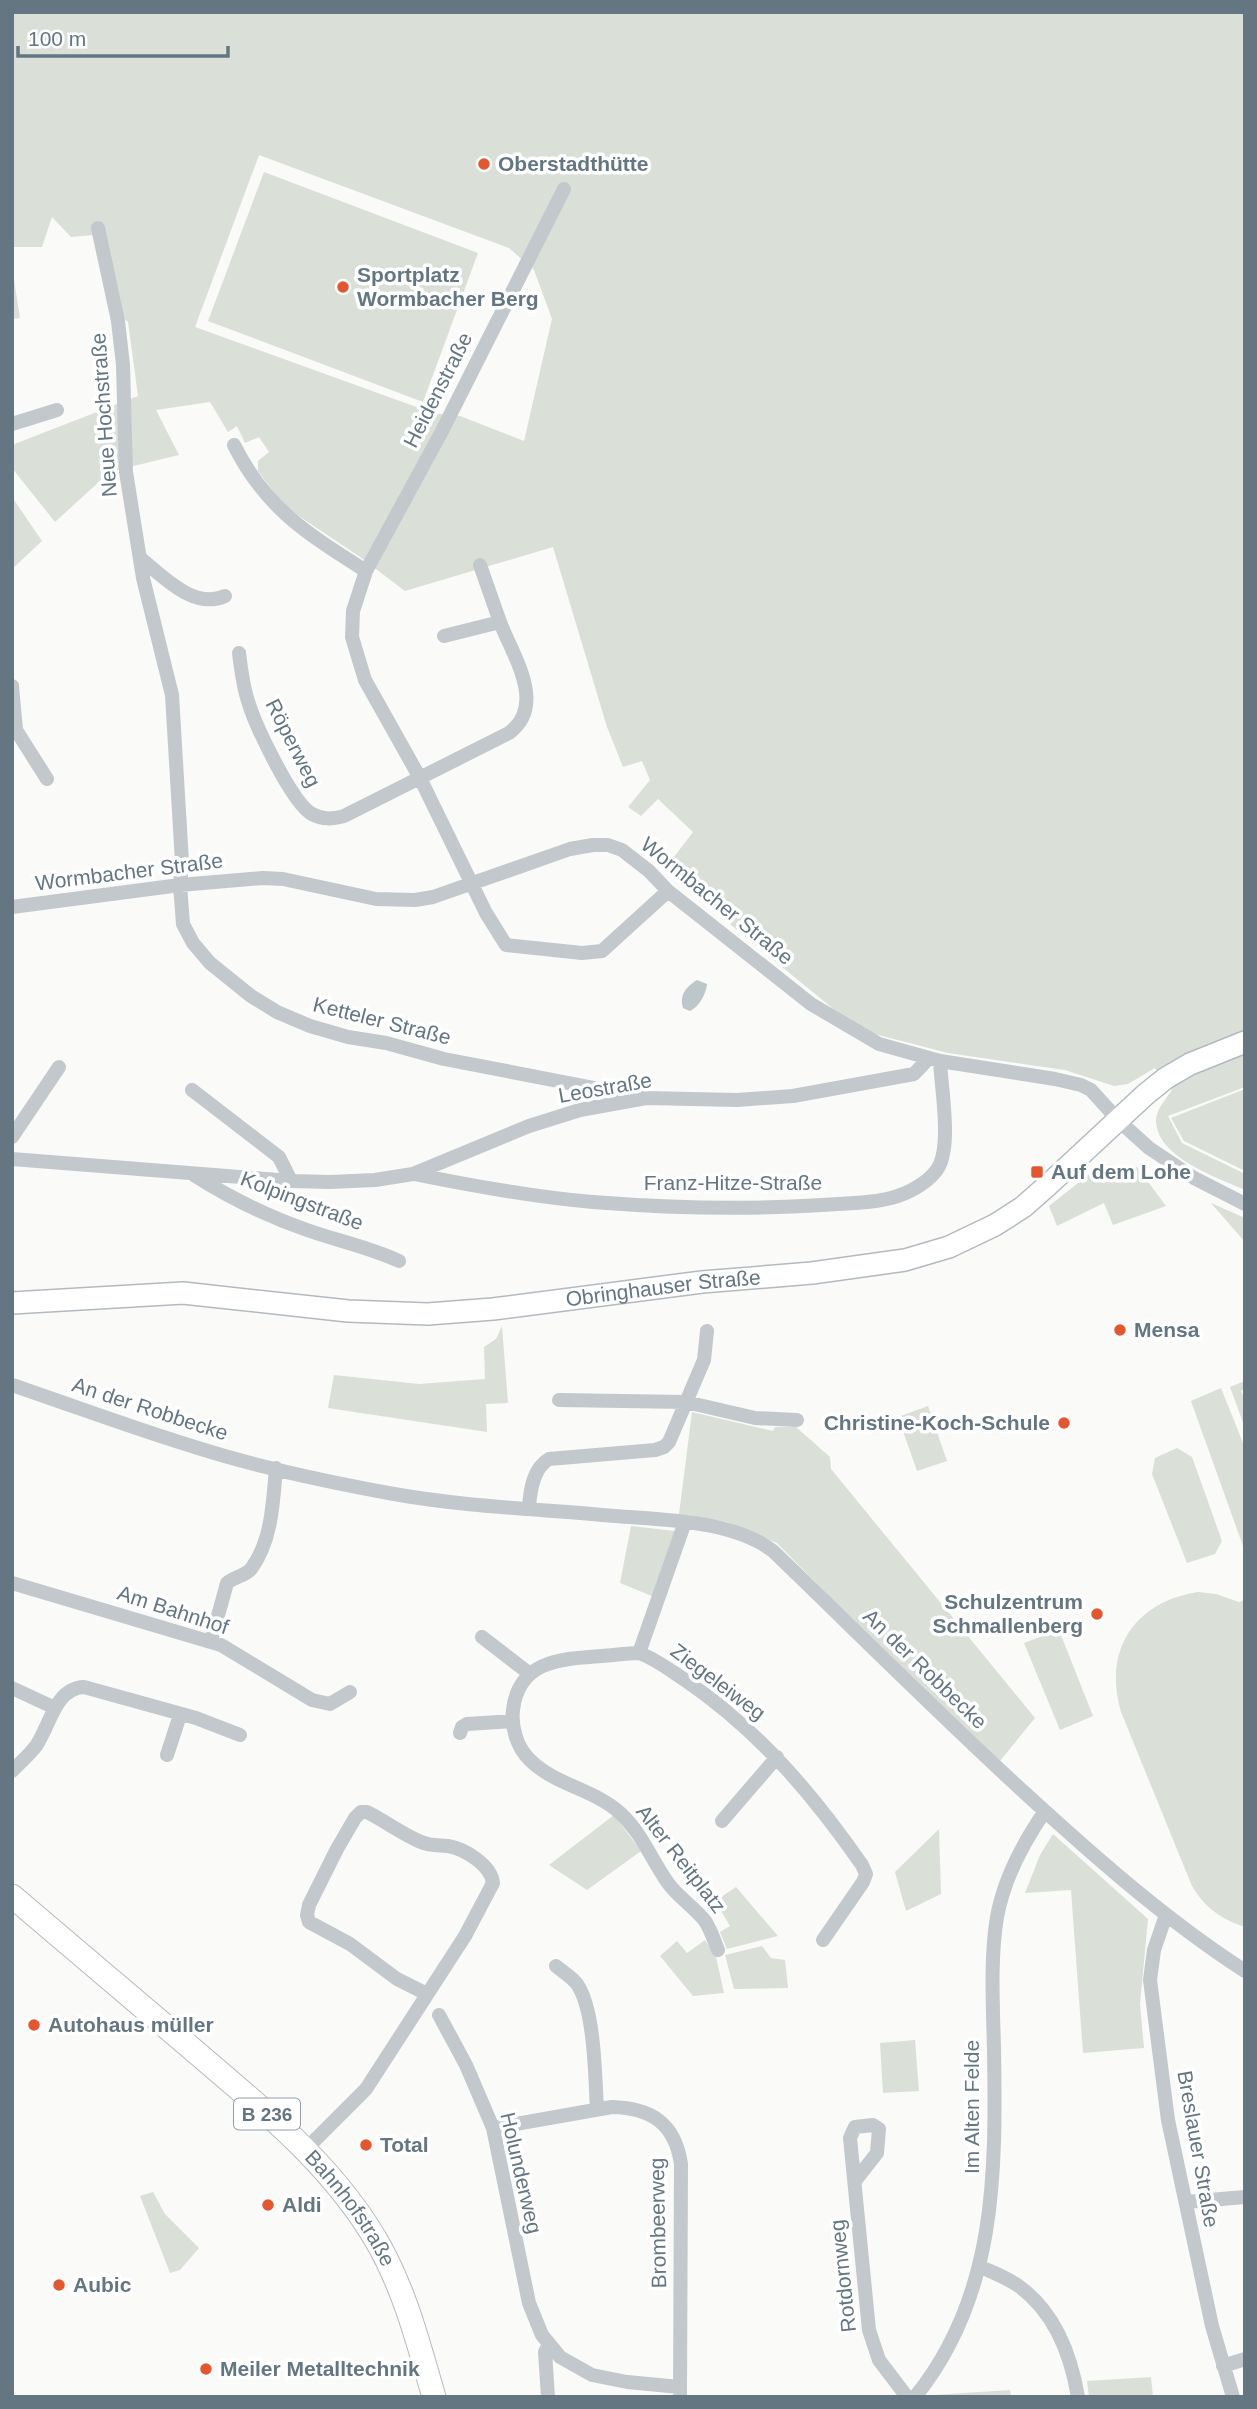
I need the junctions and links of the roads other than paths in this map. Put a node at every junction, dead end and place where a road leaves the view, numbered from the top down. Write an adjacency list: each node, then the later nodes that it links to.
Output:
1 (564, 189): 8 (street, Heidenstraße)
2 (98, 228): 6 (street, Neue Hochstraße)
3 (57, 410): 4 (street)
4 (12, 424)
5 (234, 445): 8 (street)
6 (140, 558): 9 (street); 17 (street, Neue Hochstraße)
7 (480, 565): 10 (street)
8 (366, 571): 14 (street, Heidenstraße)
9 (225, 596)
10 (500, 622): 11 (street); 14 (street)
11 (444, 636)
12 (239, 653): 14 (street, Röperweg)
13 (12, 687): 15 (street)
14 (420, 778): 16 (street, Heidenstraße)
15 (47, 779)
16 (472, 884): 17 (street, Wormbacher Straße); 18 (street, Wormbacher Straße); 18 (street, Heidenstraße)
17 (180, 885): 19 (street, Wormbacher Straße); 24 (street, Ketteler Straße)
18 (668, 891): 21 (street, Wormbacher Straße)
19 (12, 907)
20 (1245, 1042): 25 (street, Obringhauser Straße)
21 (934, 1060): 24 (street, Leostraße); 25 (street, Wormbacher Straße); 28 (street, Franz-Hitze-Straße)
22 (58, 1067): 26 (street)
23 (192, 1090): 30 (street)
24 (646, 1098): 28 (street, Leostraße)
25 (1119, 1121): 31 (street, Wormbacher Straße); 33 (street, Obringhauser Straße)
26 (12, 1137)
27 (12, 1159): 29 (street, Leostraße)
28 (412, 1174): 30 (street, Leostraße)
29 (193, 1175): 30 (street, Leostraße); 32 (street, Kolpingstraße)
30 (291, 1181)
31 (1245, 1204)
32 (399, 1261)
33 (12, 1303)
34 (707, 1331): 37 (street)
35 (12, 1385): 39 (street, An der Robbecke)
36 (559, 1400): 37 (street)
37 (686, 1402): 38 (street); 40 (street)
38 (797, 1420)
39 (276, 1468): 40 (street, An der Robbecke); 44 (street)
40 (528, 1508): 41 (street, An der Robbecke)
41 (685, 1522): 45 (street, Ziegeleiweg); 57 (street, An der Robbecke)
42 (12, 1583): 44 (street, Am Bahnhof)
43 (482, 1637): 46 (street)
44 (211, 1641): 48 (street, Am Bahnhof)
45 (639, 1653): 46 (street); 55 (street, Ziegeleiweg)
46 (530, 1674): 51 (street)
47 (12, 1688): 49 (street)
48 (350, 1692)
49 (55, 1708): 50 (street); 56 (street)
50 (180, 1715): 53 (street); 54 (street)
51 (513, 1721): 52 (street); 62 (street, Alter Reitplatz)
52 (460, 1733)
53 (240, 1735)
54 (167, 1755)
55 (777, 1757): 58 (street); 61 (street, Ziegeleiweg)
56 (12, 1771)
57 (1045, 1811): 60 (street, An der Robbecke); 73 (street, Im Alten Felde)
58 (722, 1821)
59 (12, 1896): 69 (main road, Bahnhofstraße / B 236)
60 (1166, 1915): 64 (street, An der Robbecke); 72 (street, Breslauer Straße)
61 (823, 1940)
62 (718, 1950)
63 (556, 1966): 67 (street)
64 (1245, 1971)
65 (427, 1994): 65 (street); 69 (street)
66 (439, 2015): 68 (street, Holunderweg)
67 (597, 2109): 68 (street, Brombeerweg); 77 (street, Brombeerweg)
68 (493, 2128): 74 (street, Holunderweg)
69 (304, 2150): 78 (main road, Bahnhofstraße / B 236)
70 (855, 2181): 80 (street, Rotdornweg)
71 (1245, 2197): 72 (street)
72 (1186, 2202): 76 (street, Breslauer Straße)
73 (981, 2267): 81 (street, Im Alten Felde); 82 (street)
74 (549, 2345): 77 (street, Holunderweg); 79 (street)
75 (1245, 2359): 76 (street)
76 (1223, 2366): 83 (street, Breslauer Straße)
77 (680, 2392)
78 (434, 2397)
79 (548, 2397)
80 (907, 2397)
81 (915, 2397)
82 (1078, 2397)
83 (1233, 2397)

